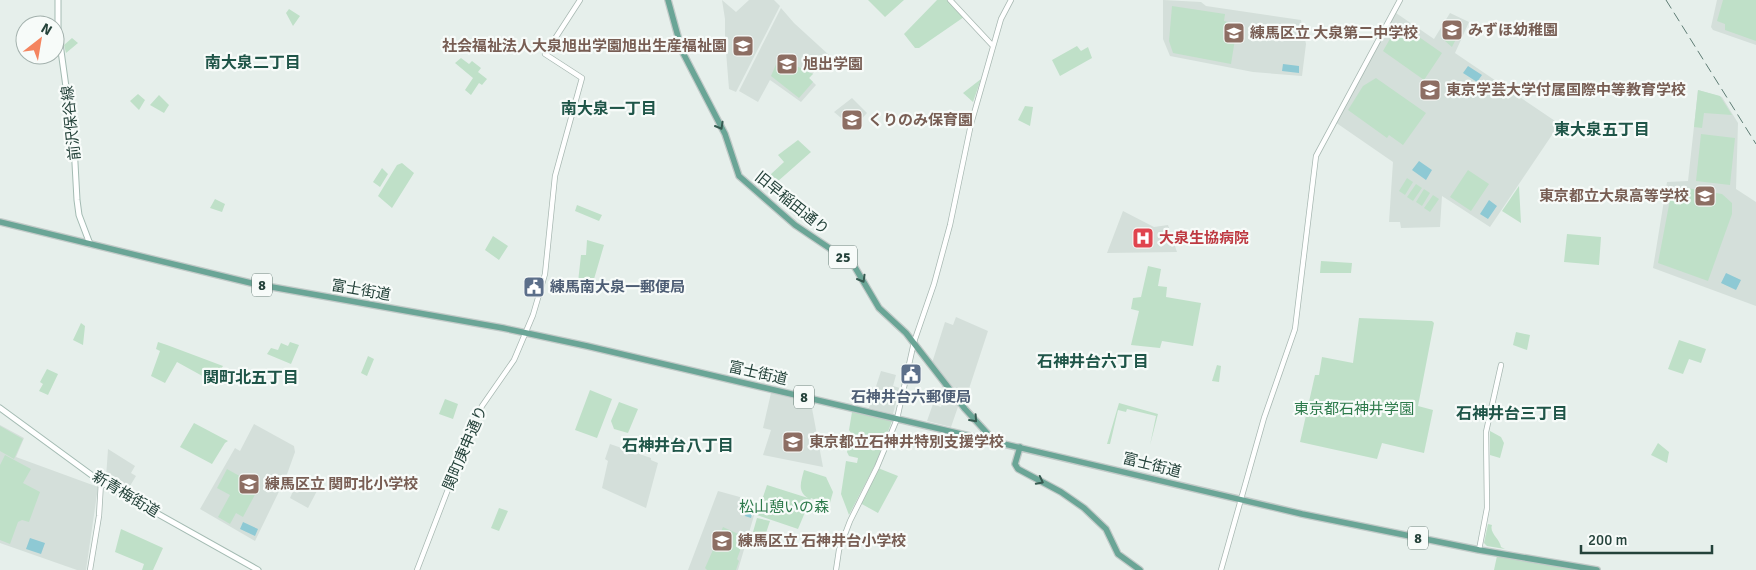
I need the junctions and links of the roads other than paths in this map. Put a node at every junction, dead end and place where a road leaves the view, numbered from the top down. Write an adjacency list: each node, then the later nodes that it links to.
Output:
1 (58, 0): 9 (main road, 前沢保谷線)
2 (580, 0): 10 (street, 関町庚申通り)
3 (668, 0): 11 (main road, 旧早稲田通り / 25, one-way to 11)
4 (950, 0): 7 (street)
5 (1011, 0): 7 (street)
6 (1400, 0): 18 (street)
7 (993, 46): 11 (street)
8 (0, 222): 9 (main road, 富士街道 / 8)
9 (90, 244): 10 (main road, 富士街道 / 8)
10 (527, 332): 14 (main road, 富士街道 / 8); 22 (street, 関町庚申通り)
11 (914, 342): 14 (street); 15 (main road, 旧早稲田通り / 25, one-way to 15)
12 (1501, 364): 19 (street)
13 (0, 408): 17 (main road, 新青梅街道)
14 (897, 418): 15 (main road, 富士街道 / 8); 23 (street)
15 (987, 439): 16 (main road, 富士街道 / 8)
16 (1020, 446): 18 (main road, 富士街道 / 8); 24 (main road, one-way to 24)
17 (102, 482): 20 (street); 21 (main road, 新青梅街道)
18 (1240, 499): 19 (main road, 富士街道 / 8); 25 (street)
19 (1479, 550): 26 (main road, 富士街道 / 8)
20 (90, 570)
21 (258, 570)
22 (417, 570)
23 (836, 570)
24 (1140, 570)
25 (1221, 570)
26 (1597, 570)

